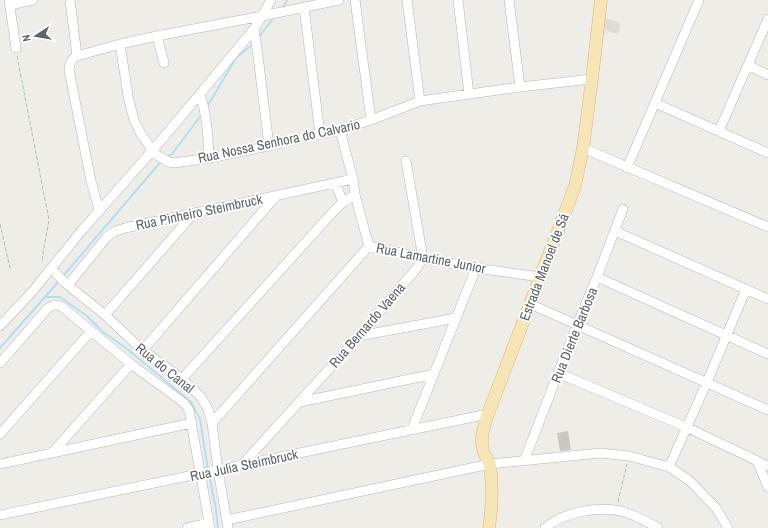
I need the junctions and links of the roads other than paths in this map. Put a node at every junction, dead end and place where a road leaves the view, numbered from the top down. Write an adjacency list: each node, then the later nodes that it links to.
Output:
1 (33, 0): 11 (street)
2 (70, 0): 19 (street)
3 (271, 0): 13 (street)
4 (339, 0): 12 (street)
5 (355, 0): 29 (street)
6 (408, 0): 27 (street)
7 (458, 0): 26 (street)
8 (509, 0): 24 (street)
9 (600, 0): 23 (main road, Estrada Manoel de Sá)
10 (696, 1): 28 (street)
11 (10, 3): 18 (street)
12 (304, 7): 13 (street); 32 (street)
13 (262, 16): 15 (street); 16 (street)
14 (768, 19): 21 (street)
15 (254, 33): 25 (street); 33 (street)
16 (157, 36): 17 (street); 20 (street)
17 (120, 44): 19 (street); 35 (street)
18 (16, 48)
19 (74, 57): 46 (street)
20 (164, 63)
21 (748, 66): 22 (street); 31 (street)
22 (768, 75)
23 (592, 79): 24 (street, Rua Nossa Senhora do Calvario); 34 (main road, Estrada Manoel de Sá)
24 (520, 87): 26 (street, Rua Nossa Senhora do Calvario)
25 (200, 94): 35 (street); 37 (street)
26 (469, 94): 27 (street, Rua Nossa Senhora do Calvario)
27 (420, 101): 29 (street, Rua Nossa Senhora do Calvario)
28 (655, 103): 31 (street); 39 (street)
29 (371, 120): 30 (street, Rua Nossa Senhora do Calvario)
30 (340, 130): 32 (street, Rua Nossa Senhora do Calvario); 40 (street, Rua Lamartine Junior)
31 (719, 131): 36 (street)
32 (320, 134): 33 (street, Rua Nossa Senhora do Calvario)
33 (269, 146): 37 (street, Rua Nossa Senhora do Calvario)
34 (583, 148): 39 (street); 54 (main road, Estrada Manoel de Sá)
35 (154, 152): 37 (street, Rua Nossa Senhora do Calvario); 46 (street)
36 (768, 152)
37 (209, 158)
38 (406, 161): 51 (street)
39 (627, 168): 48 (street)
40 (353, 179): 41 (street, Rua Pinheiro Steimbruck); 42 (street, Rua Lamartine Junior)
41 (336, 182): 43 (street, Rua Pinheiro Steimbruck); 44 (street)
42 (355, 195): 44 (street); 50 (street, Rua Lamartine Junior)
43 (276, 196): 47 (street, Rua Pinheiro Steimbruck); 67 (street)
44 (343, 202): 73 (street)
45 (623, 209): 49 (street, Rua Dierte Barbosa)
46 (99, 210): 63 (street)
47 (194, 213): 56 (street, Rua Pinheiro Steimbruck); 60 (street)
48 (768, 227)
49 (615, 230): 55 (street, Rua Dierte Barbosa); 57 (street)
50 (368, 246): 51 (street, Rua Lamartine Junior); 79 (street)
51 (423, 258): 52 (street, Rua Lamartine Junior); 66 (street, Rua Bernardo Vaena)
52 (476, 268): 54 (street, Rua Lamartine Junior); 61 (street)
53 (56, 274): 56 (street, Rua do Canal)
54 (540, 277): 59 (main road, Estrada Manoel de Sá)
55 (597, 278): 62 (street, Rua Dierte Barbosa); 65 (street)
56 (66, 283): 60 (street, Rua do Canal)
57 (746, 289): 58 (street); 65 (street)
58 (768, 298)
59 (530, 304): 62 (street); 77 (main road, Estrada Manoel de Sá)
60 (104, 316): 67 (street, Rua do Canal)
61 (456, 318): 66 (street); 72 (street)
62 (577, 325): 71 (street, Rua Dierte Barbosa); 74 (street)
63 (0, 326)
64 (91, 332): 69 (street, Rua do Canal); 70 (street, Rua do Canal); 82 (street)
65 (726, 335): 68 (street); 74 (street)
66 (359, 336): 75 (street, Rua Bernardo Vaena)
67 (143, 350): 73 (street, Rua do Canal)
68 (768, 354)
69 (0, 363)
70 (131, 364): 78 (street, Rua do Canal); 83 (street)
71 (558, 373): 80 (street); 84 (street, Rua Dierte Barbosa)
72 (434, 374): 75 (street); 81 (street)
73 (182, 379): 79 (street, Rua do Canal)
74 (707, 382): 76 (street); 80 (street)
75 (300, 402): 88 (street, Rua Bernardo Vaena)
76 (768, 410)
77 (488, 414): 81 (street, Rua Julia Steimbruck); 87 (main road, Estrada Manoel de Sá)
78 (192, 423): 83 (street); 92 (street, Rua do Canal)
79 (212, 423): 91 (street, Rua do Canal)
80 (686, 427): 85 (street); 90 (street)
81 (412, 429): 88 (street, Rua Julia Steimbruck)
82 (0, 434)
83 (52, 453): 86 (street)
84 (524, 461): 87 (street); 90 (street)
85 (757, 461): 89 (street); 93 (street)
86 (0, 464)
87 (490, 464): 95 (street); 98 (main road, Estrada Manoel de Sá)
88 (242, 465): 91 (street, Rua Julia Steimbruck)
89 (768, 466)
90 (669, 467): 101 (street)
91 (217, 471): 92 (street, Rua Julia Steimbruck); 95 (street, Rua do Canal)
92 (202, 474): 94 (street, Rua Julia Steimbruck); 96 (street, Rua do Canal)
93 (768, 487)
94 (0, 515)
95 (228, 524)
96 (209, 526): 97 (street)
97 (187, 528)
98 (487, 528)
99 (545, 528): 100 (street)
100 (658, 528)
101 (728, 528)

